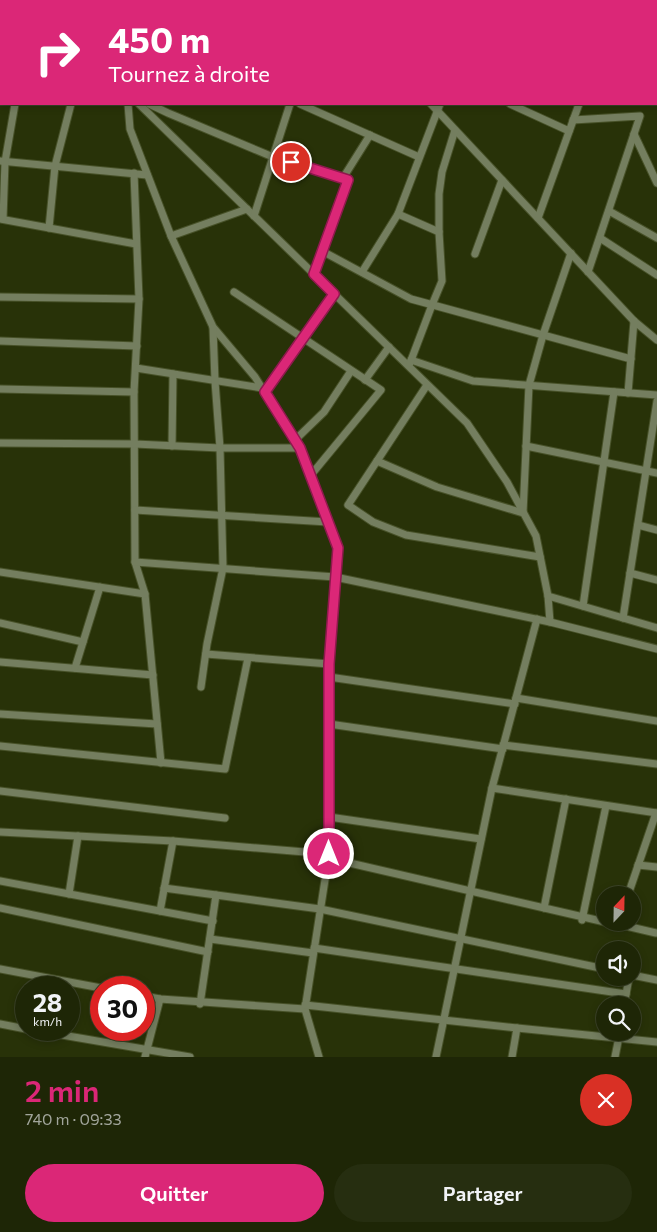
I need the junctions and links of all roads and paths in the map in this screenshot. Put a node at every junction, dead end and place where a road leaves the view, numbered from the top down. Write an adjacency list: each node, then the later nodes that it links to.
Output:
1 (14, 105): 18 (street)
2 (71, 105): 19 (street)
3 (128, 105): 21 (street)
4 (140, 105): 25 (street)
5 (151, 105): 16 (street)
6 (290, 105): 16 (street)
7 (302, 105): 15 (street)
8 (512, 105): 13 (street)
9 (578, 105): 11 (street)
10 (439, 107): 12 (street); 17 (street)
11 (573, 120): 13 (street); 14 (street)
12 (455, 130): 23 (street); 32 (street)
13 (569, 132): 29 (street)
14 (634, 134): 24 (street); 26 (street)
15 (370, 135): 17 (street); 22 (street)
16 (273, 156): 22 (street); 28 (street)
17 (420, 157): 27 (street)
18 (2, 161): 19 (street); 30 (street)
19 (55, 166): 20 (street); 31 (street)
20 (134, 174): 21 (street); 36 (street)
21 (147, 175): 33 (street)
22 (344, 178): 37 (street)
23 (502, 180): 29 (street); 39 (street)
24 (657, 183)
25 (246, 208): 28 (street); 33 (street)
26 (609, 211): 34 (street); 35 (street)
27 (398, 214): 32 (street); 40 (street)
28 (254, 216): 42 (street)
29 (538, 218): 38 (street)
30 (2, 219): 31 (street)
31 (49, 228): 36 (street)
32 (439, 232): 48 (street)
33 (170, 236): 50 (street)
34 (600, 238): 41 (street); 43 (street)
35 (657, 238)
36 (136, 244): 47 (street)
37 (322, 251): 40 (street); 42 (street)
38 (571, 253): 41 (street); 51 (street)
39 (475, 254)
40 (362, 272): 48 (street)
41 (588, 272): 49 (street)
42 (314, 274): 45 (street)
43 (657, 275)
44 (234, 292): 52 (street)
45 (334, 294): 52 (street); 56 (street)
46 (0, 297): 47 (street)
47 (139, 299): 55 (street)
48 (432, 305): 51 (street); 58 (street)
49 (634, 321): 54 (street); 57 (street)
50 (213, 327): 62 (street); 67 (street)
51 (543, 335): 57 (street); 65 (street)
52 (303, 338): 60 (street); 67 (street)
53 (0, 340): 55 (street)
54 (657, 340)
55 (137, 346): 59 (street)
56 (389, 347): 58 (street); 63 (street)
57 (631, 359): 70 (street)
58 (410, 363): 64 (street); 65 (street)
59 (136, 368): 61 (street); 68 (street)
60 (352, 371): 63 (street); 73 (street)
61 (173, 374): 62 (street); 76 (street)
62 (215, 380): 67 (street); 78 (street)
63 (365, 380): 84 (street)
64 (428, 385): 80 (street); 86 (street)
65 (529, 386): 69 (street); 77 (street)
66 (0, 390): 68 (street)
67 (263, 390): 73 (street)
68 (134, 392): 75 (street)
69 (614, 392): 70 (street); 81 (street)
70 (628, 393): 71 (street)
71 (657, 395)
72 (657, 401): 82 (street)
73 (295, 440): 79 (street)
74 (0, 443): 75 (street)
75 (135, 444): 76 (street); 85 (street)
76 (172, 446): 78 (street)
77 (526, 446): 81 (street); 86 (street)
78 (220, 448): 79 (street); 87 (street)
79 (300, 448): 84 (street)
80 (377, 462): 86 (street); 91 (street)
81 (604, 462): 82 (street); 101 (street)
82 (646, 471): 83 (street); 89 (street)
83 (657, 473)
84 (311, 475): 88 (street)
85 (135, 510): 87 (street); 92 (street)
86 (523, 512): 91 (street)
87 (222, 515): 88 (street); 93 (street)
88 (328, 522): 96 (street)
89 (638, 525): 90 (street); 95 (street)
90 (657, 530)
91 (540, 557): 100 (street)
92 (135, 562): 93 (street); 99 (street)
93 (224, 568): 96 (street); 109 (street)
94 (0, 572): 98 (street)
95 (630, 573): 97 (street); 102 (street)
96 (335, 577): 103 (street); 112 (street)
97 (657, 580)
98 (100, 587): 99 (street); 107 (street)
99 (145, 594): 114 (street)
100 (548, 596): 101 (street); 105 (street)
101 (582, 606): 102 (street)
102 (623, 618): 106 (street)
103 (537, 619): 105 (street); 117 (street)
104 (0, 622): 107 (street)
105 (550, 622): 108 (street)
106 (657, 628)
107 (83, 642): 113 (street)
108 (657, 649)
109 (206, 654): 110 (street); 116 (street)
110 (248, 658): 112 (street); 124 (street)
111 (0, 662): 113 (street)
112 (329, 664): 115 (street)
113 (75, 668): 114 (street)
114 (153, 675): 120 (street)
115 (329, 677): 117 (street); 121 (street)
116 (201, 687)
117 (515, 701): 119 (street); 123 (street)
118 (0, 714): 120 (street)
119 (657, 721)
120 (157, 724): 124 (street)
121 (329, 724): 123 (street); 131 (street)
122 (0, 746): 124 (street)
123 (503, 747): 125 (street); 126 (street)
124 (161, 763)
125 (657, 764)
126 (492, 788): 128 (street); 135 (street)
127 (0, 791): 132 (street)
128 (566, 799): 129 (street); 147 (street)
129 (606, 806): 130 (street); 150 (street)
130 (656, 813): 138 (street)
131 (329, 817): 135 (street); 137 (street)
132 (225, 818)
133 (0, 832): 134 (street)
134 (78, 836): 136 (street); 144 (street)
135 (482, 839): 143 (street)
136 (173, 841): 137 (street); 142 (street)
137 (328, 856): 143 (street); 148 (street)
138 (638, 865): 139 (street); 141 (street)
139 (657, 867)
140 (0, 881): 144 (street)
141 (631, 886)
142 (164, 888): 145 (street); 149 (street)
143 (471, 891): 147 (street); 156 (street)
144 (69, 894): 149 (street)
145 (216, 895): 148 (street); 152 (street)
146 (0, 908): 158 (street)
147 (544, 908): 150 (street)
148 (320, 909): 156 (street); 157 (street)
149 (160, 911): 152 (street)
150 (582, 918): 151 (street)
151 (596, 920)
152 (212, 921): 155 (street)
153 (641, 929): 154 (street)
154 (656, 933)
155 (210, 939): 157 (street); 158 (street)
156 (460, 939): 159 (street); 161 (street)
157 (314, 951): 161 (street); 170 (street)
158 (208, 952): 169 (street)
159 (596, 967)
160 (0, 969): 164 (street)
161 (454, 969): 166 (street); 171 (street)
162 (641, 976): 163 (street)
163 (657, 980)
164 (90, 986)
165 (628, 986): 166 (street)
166 (626, 994)
167 (155, 998): 168 (street)
168 (160, 999): 169 (street); 180 (street)
169 (200, 1003): 170 (street)
170 (305, 1007): 171 (street); 182 (street)
171 (444, 1020): 174 (street); 183 (street)
172 (0, 1024): 173 (street)
173 (15, 1027)
174 (517, 1028): 175 (street); 184 (street)
175 (596, 1033)
176 (641, 1039): 179 (street)
177 (80, 1040): 180 (street)
178 (618, 1041): 185 (street)
179 (657, 1042)
180 (146, 1053): 181 (street)
181 (190, 1057)
182 (319, 1057)
183 (436, 1057)
184 (512, 1057)
185 (615, 1057)

